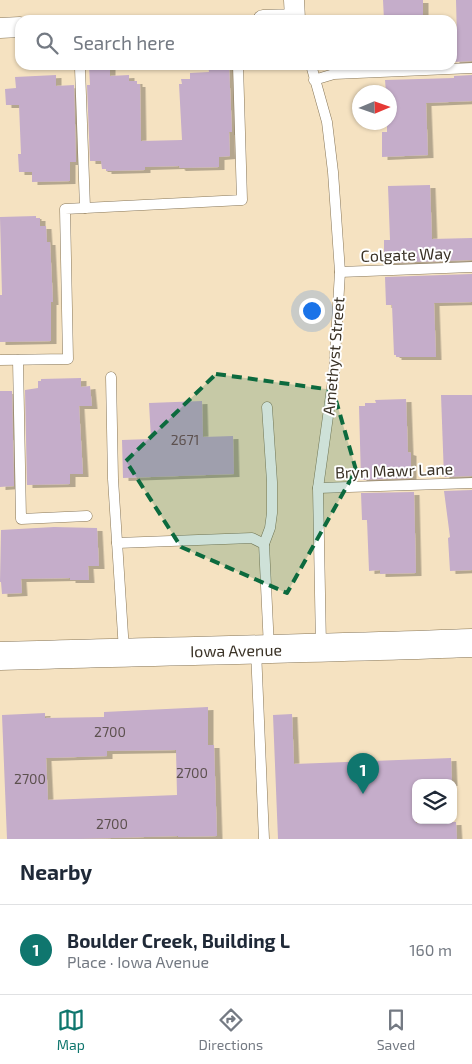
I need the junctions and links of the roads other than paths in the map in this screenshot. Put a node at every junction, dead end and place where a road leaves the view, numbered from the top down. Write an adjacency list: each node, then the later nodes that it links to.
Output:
1 (15, 27): 2 (street)
2 (0, 28)
3 (472, 68): 4 (lane)
4 (457, 69)
5 (80, 70): 10 (lane)
6 (238, 70): 10 (lane)
7 (312, 70): 9 (lane, Amethyst Street)
8 (426, 70): 9 (lane)
9 (314, 80): 12 (lane, Amethyst Street)
10 (85, 208): 14 (lane)
11 (472, 267): 12 (lane, Colgate Way)
12 (340, 272): 18 (lane, Amethyst Street)
13 (0, 360): 14 (lane)
14 (18, 360): 19 (lane)
15 (111, 377): 20 (lane)
16 (267, 407): 21 (lane)
17 (472, 483): 18 (lane, Bryn Mawr Lane)
18 (318, 488): 24 (lane, Amethyst Street)
19 (87, 516)
20 (117, 543): 21 (lane); 25 (lane)
21 (264, 544): 23 (lane)
22 (472, 643): 24 (main road, Iowa Avenue)
23 (263, 649): 24 (main road, Iowa Avenue); 25 (main road, Iowa Avenue); 27 (lane)
24 (322, 649)
25 (124, 652): 26 (main road, Iowa Avenue)
26 (0, 656)
27 (264, 839)

